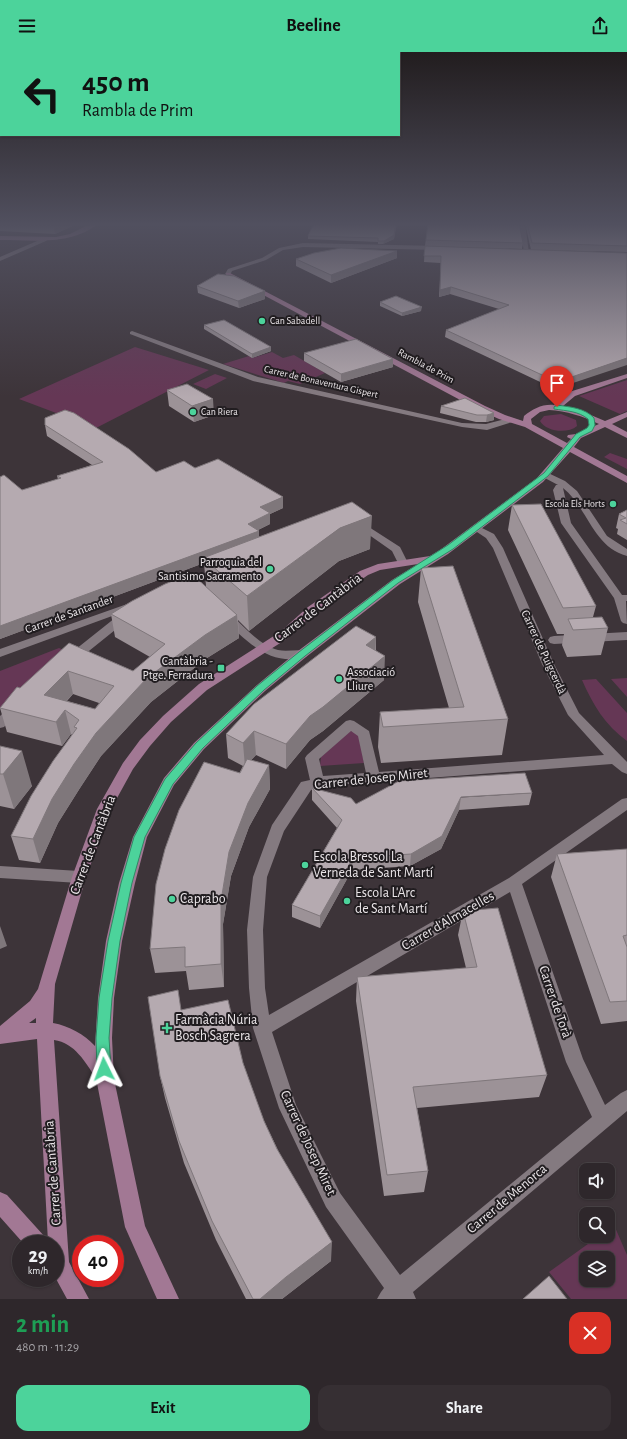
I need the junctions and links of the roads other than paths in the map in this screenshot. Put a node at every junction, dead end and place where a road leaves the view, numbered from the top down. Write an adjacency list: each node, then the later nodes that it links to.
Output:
1 (242, 281): 8 (street, Rambla de Prim)
2 (132, 333): 8 (street, Carrer de Bonaventura Gispert)
3 (627, 376): 4 (street)
4 (557, 407): 6 (street); 7 (street)
5 (627, 414): 9 (street)
6 (529, 415): 8 (street); 10 (street)
7 (591, 418): 9 (street); 11 (street)
8 (509, 420): 10 (street, Rambla de Prim)
9 (604, 424): 11 (street); 12 (street)
10 (528, 425): 14 (street)
11 (590, 430): 13 (street)
12 (627, 435)
13 (578, 436): 14 (street); 15 (street, Carrer de Cantàbria)
14 (550, 437): 15 (street)
15 (568, 447): 16 (street, Carrer de Cantàbria); 17 (street)
16 (546, 475): 20 (street, Carrer de Cantàbria); 21 (street)
17 (627, 480)
18 (559, 487): 24 (street)
19 (352, 525): 23 (street)
20 (476, 528): 22 (street, Carrer de Cantàbria); 35 (street, Carrer de Puigcerdà)
21 (627, 553)
22 (435, 558): 23 (street, Carrer de Cantàbria); 31 (street, Carrer de Cantàbria)
23 (403, 563): 29 (street, Carrer de Cantàbria)
24 (623, 598): 26 (street)
25 (218, 609): 29 (street)
26 (627, 621)
27 (627, 636): 28 (street)
28 (554, 640)
29 (264, 648): 31 (street); 41 (street, Carrer de Cantàbria)
30 (0, 654): 32 (street, Carrer de Santander)
31 (302, 654): 47 (street, Carrer de Cantàbria)
32 (58, 669)
33 (22, 701): 34 (street)
34 (0, 724)
35 (615, 759): 36 (street, Carrer de Puigcerdà); 37 (street, Carrer de Josep Miret)
36 (627, 769)
37 (374, 777): 38 (street, Carrer de Josep Miret); 38 (street)
38 (318, 783): 44 (street, Carrer de Josep Miret)
39 (627, 803): 42 (street, Carrer d'Almacelles)
40 (0, 872): 41 (street)
41 (79, 877): 43 (street, Carrer de Cantàbria)
42 (514, 882): 44 (street, Carrer d'Almacelles); 49 (street, Carrer de Torà)
43 (45, 992): 45 (street, Carrer de Cantàbria); 46 (street)
44 (262, 1028): 54 (street, Carrer de Josep Miret)
45 (44, 1029): 46 (street); 47 (street); 52 (street, Carrer de Cantàbria)
46 (0, 1036)
47 (105, 1079): 56 (street, Carrer de Cantàbria)
48 (627, 1099): 49 (street, Carrer de Menorca)
49 (602, 1120): 54 (street, Carrer de Menorca)
50 (0, 1202): 51 (street)
51 (30, 1235)
52 (55, 1235)
53 (64, 1274): 55 (street, Carrer de Cantàbria)
54 (397, 1296)
55 (78, 1299)
56 (168, 1299)

